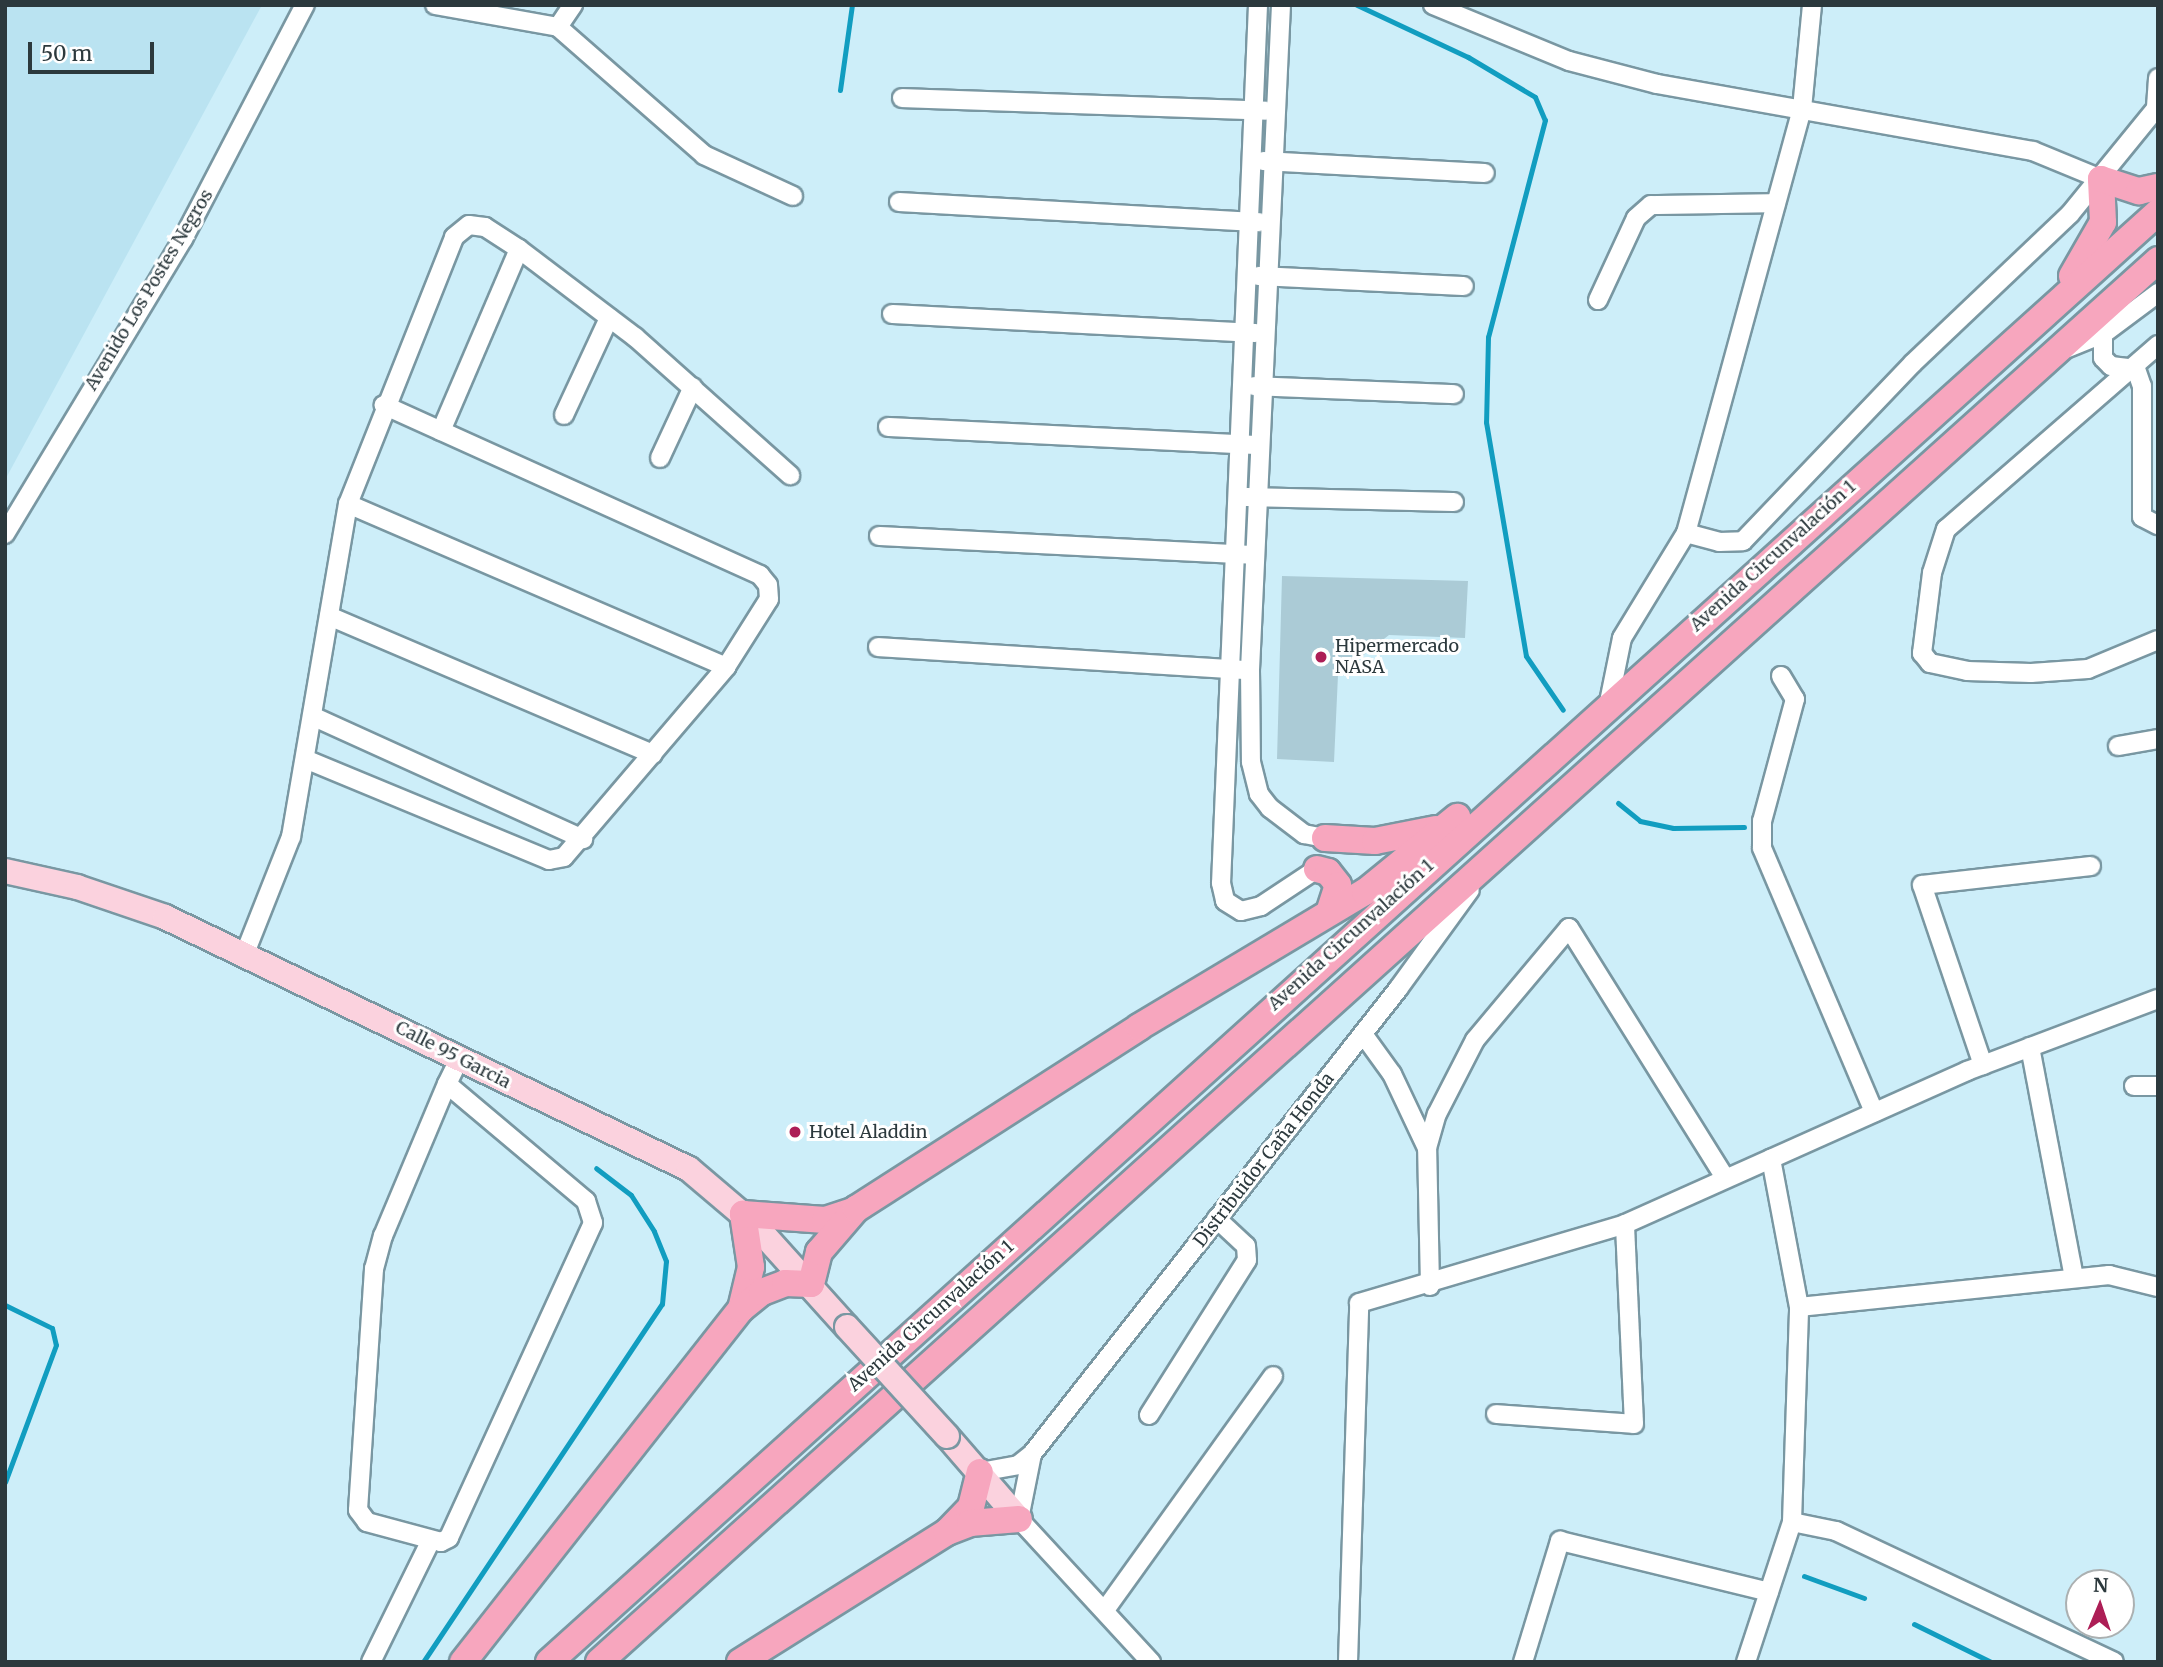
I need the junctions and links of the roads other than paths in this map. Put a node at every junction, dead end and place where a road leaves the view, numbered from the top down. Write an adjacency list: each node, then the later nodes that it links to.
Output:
1 (305, 5): 62 (street, Avenido Los Postes Negros)
2 (435, 5): 8 (street)
3 (573, 5): 8 (street)
4 (1258, 5): 9 (street)
5 (1281, 5): 10 (street)
6 (1433, 5): 14 (street)
7 (1812, 5): 14 (street)
8 (558, 27): 22 (street)
9 (1256, 53): 10 (street); 15 (street)
10 (1279, 54): 16 (street)
11 (2158, 78): 13 (street)
12 (902, 98): 15 (street)
13 (2157, 106): 20 (street)
14 (1802, 109): 20 (street); 24 (street)
15 (1254, 110): 16 (street); 17 (street)
16 (1276, 111): 18 (street)
17 (1252, 160): 18 (street); 26 (street)
18 (1274, 162): 19 (street); 27 (street)
19 (1485, 173)
20 (2101, 179): 21 (main road); 35 (main road); 61 (street)
21 (2158, 187)
22 (793, 196)
23 (899, 202): 26 (street)
24 (1776, 203): 34 (street); 61 (street)
25 (2158, 212): 35 (main road, Avenida Circunvalación 1)
26 (1250, 222): 27 (street); 30 (street)
27 (1271, 223): 31 (street)
28 (519, 249): 37 (street); 48 (street); 51 (street)
29 (2158, 260): 42 (main road, Avenida Circunvalación 1)
30 (1248, 275): 31 (street); 38 (street)
31 (1268, 276): 32 (street); 39 (street)
32 (1464, 286)
33 (2158, 293): 40 (street)
34 (1598, 300)
35 (2046, 312): 73 (main road, Avenida Circunvalación 1)
36 (892, 314): 38 (street)
37 (610, 318): 45 (street); 49 (street)
38 (1246, 332): 39 (street); 46 (street)
39 (1266, 334): 44 (street)
40 (2103, 334): 42 (street); 43 (street)
41 (2158, 345): 43 (street)
42 (2051, 354): 83 (main road, Avenida Circunvalación 1)
43 (2136, 369): 60 (street); 67 (street)
44 (1263, 386): 46 (street); 47 (street); 53 (street)
45 (693, 387): 54 (street); 55 (street)
46 (1243, 387): 52 (street)
47 (1454, 394)
48 (384, 405): 51 (street); 59 (street)
49 (564, 415)
50 (888, 427): 52 (street)
51 (441, 431): 69 (street)
52 (1241, 443): 53 (street); 57 (street)
53 (1260, 446): 56 (street)
54 (660, 458)
55 (790, 475)
56 (1258, 497): 57 (street); 58 (street); 65 (street)
57 (1239, 498): 64 (street)
58 (1454, 502)
59 (348, 504): 66 (street); 69 (street)
60 (2158, 525)
61 (1686, 533): 73 (street)
62 (5, 534)
63 (879, 536): 64 (street)
64 (1237, 555): 65 (street); 70 (street)
65 (1255, 555): 71 (street)
66 (329, 616): 74 (street); 78 (street)
67 (2158, 640)
68 (878, 647): 70 (street)
69 (726, 667): 78 (street)
70 (1232, 669): 71 (street); 85 (street)
71 (1250, 670): 81 (street)
72 (1781, 676): 97 (street)
73 (1609, 702): 76 (main road, Avenida Circunvalación 1)
74 (312, 716): 79 (street); 82 (street)
75 (2158, 739): 77 (street)
76 (1566, 741): 80 (main road); 124 (main road, Avenida Circunvalación 1)
77 (2118, 746)
78 (653, 754): 82 (street)
79 (306, 759): 82 (street); 88 (street)
80 (1445, 827): 81 (main road); 87 (main road)
81 (1325, 838)
82 (583, 839)
83 (1490, 862): 90 (street, Distribuidor Caña Honda); 125 (main road, Avenida Circunvalación 1)
84 (2091, 866): 93 (street)
85 (1317, 869): 87 (main road)
86 (5, 871): 88 (street, Calle 95 Garcia)
87 (1329, 913): 101 (main road)
88 (245, 953): 92 (street, Calle 95 Garcia)
89 (2158, 999): 91 (street)
90 (1363, 1034): 98 (street); 103 (street, Distribuidor Caña Honda)
91 (2030, 1047): 93 (street); 105 (street)
92 (460, 1059): 94 (street); 102 (street, Calle 95 Garcia)
93 (1983, 1065): 97 (street)
94 (447, 1084): 119 (street); 119 (street)
95 (2134, 1086): 96 (street)
96 (2158, 1086)
97 (1874, 1112): 99 (street)
98 (1427, 1148): 100 (street); 107 (street)
99 (1771, 1158): 100 (street); 109 (street)
100 (1725, 1178): 104 (street)
101 (856, 1209): 102 (main road); 106 (main road)
102 (743, 1214): 106 (street, Calle 95 Garcia); 110 (main road)
103 (1217, 1219): 113 (street); 114 (street, Distribuidor Caña Honda)
104 (1625, 1224): 107 (street); 112 (street)
105 (2074, 1278): 108 (street); 109 (street)
106 (811, 1283): 110 (main road); 115 (street, Calle 95 Garcia, bridge)
107 (1430, 1286): 128 (street)
108 (2158, 1287)
109 (1799, 1307): 117 (street)
110 (741, 1309): 123 (main road)
111 (1273, 1376): 121 (street)
112 (1496, 1414)
113 (1149, 1415)
114 (1032, 1454): 115 (street, Distribuidor Caña Honda); 116 (street, Distribuidor Caña Honda)
115 (980, 1472): 116 (street, Calle 95 Garcia); 118 (main road)
116 (1019, 1518): 118 (main road); 121 (street)
117 (1793, 1522): 120 (street); 131 (street)
118 (947, 1532): 126 (main road)
119 (431, 1541): 122 (street)
120 (1769, 1592): 129 (street); 130 (street)
121 (1105, 1610): 127 (street)
122 (371, 1662)
123 (463, 1662)
124 (549, 1662)
125 (599, 1662)
126 (740, 1662)
127 (1151, 1662)
128 (1348, 1662)
129 (1523, 1662)
130 (1746, 1662)
131 (2114, 1662)

